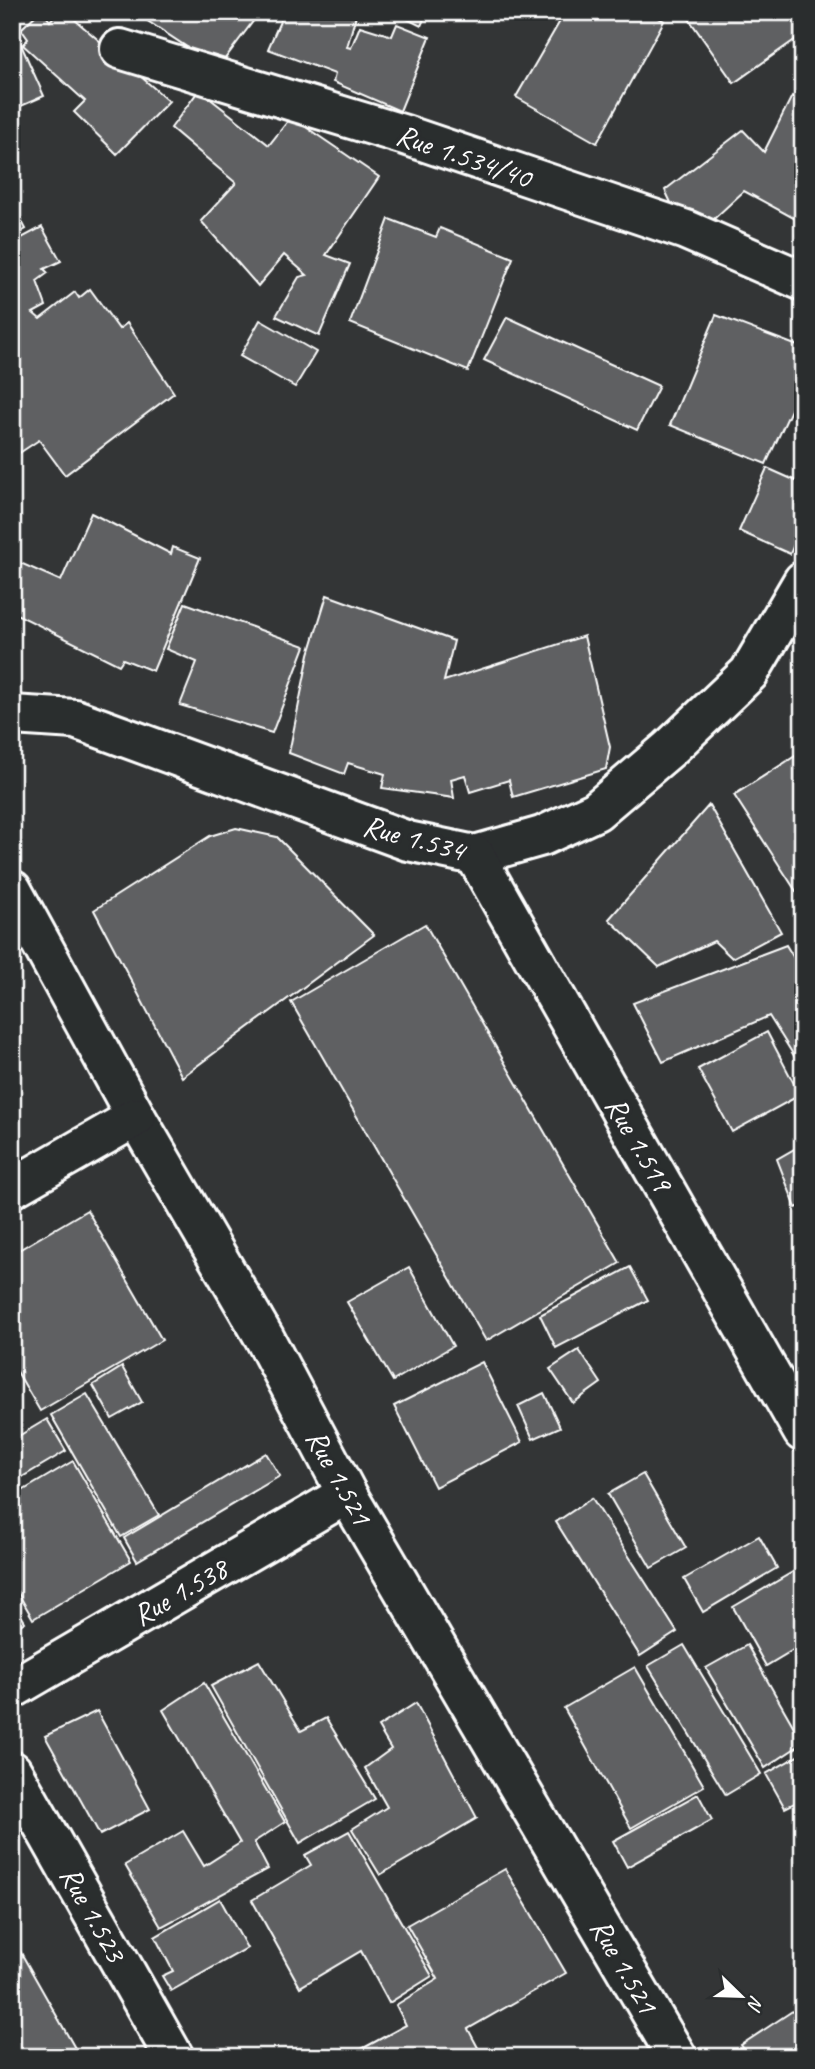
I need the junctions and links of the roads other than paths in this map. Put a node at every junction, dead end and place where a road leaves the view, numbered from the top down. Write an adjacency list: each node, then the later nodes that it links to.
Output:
1 (120, 48): 2 (street, Rue 1.534/40)
2 (803, 281)
3 (803, 581): 5 (street, Rue 1.534)
4 (12, 715): 5 (street, Rue 1.534)
5 (475, 855): 9 (street, Rue 1.519)
6 (12, 890): 7 (street, Rue 1.521)
7 (136, 1117): 8 (street); 10 (street, Rue 1.521)
8 (12, 1188)
9 (803, 1432)
10 (347, 1494): 11 (street, Rue 1.538); 14 (street, Rue 1.521)
11 (12, 1689)
12 (12, 1771): 13 (street, Rue 1.523)
13 (174, 2057)
14 (677, 2057)

